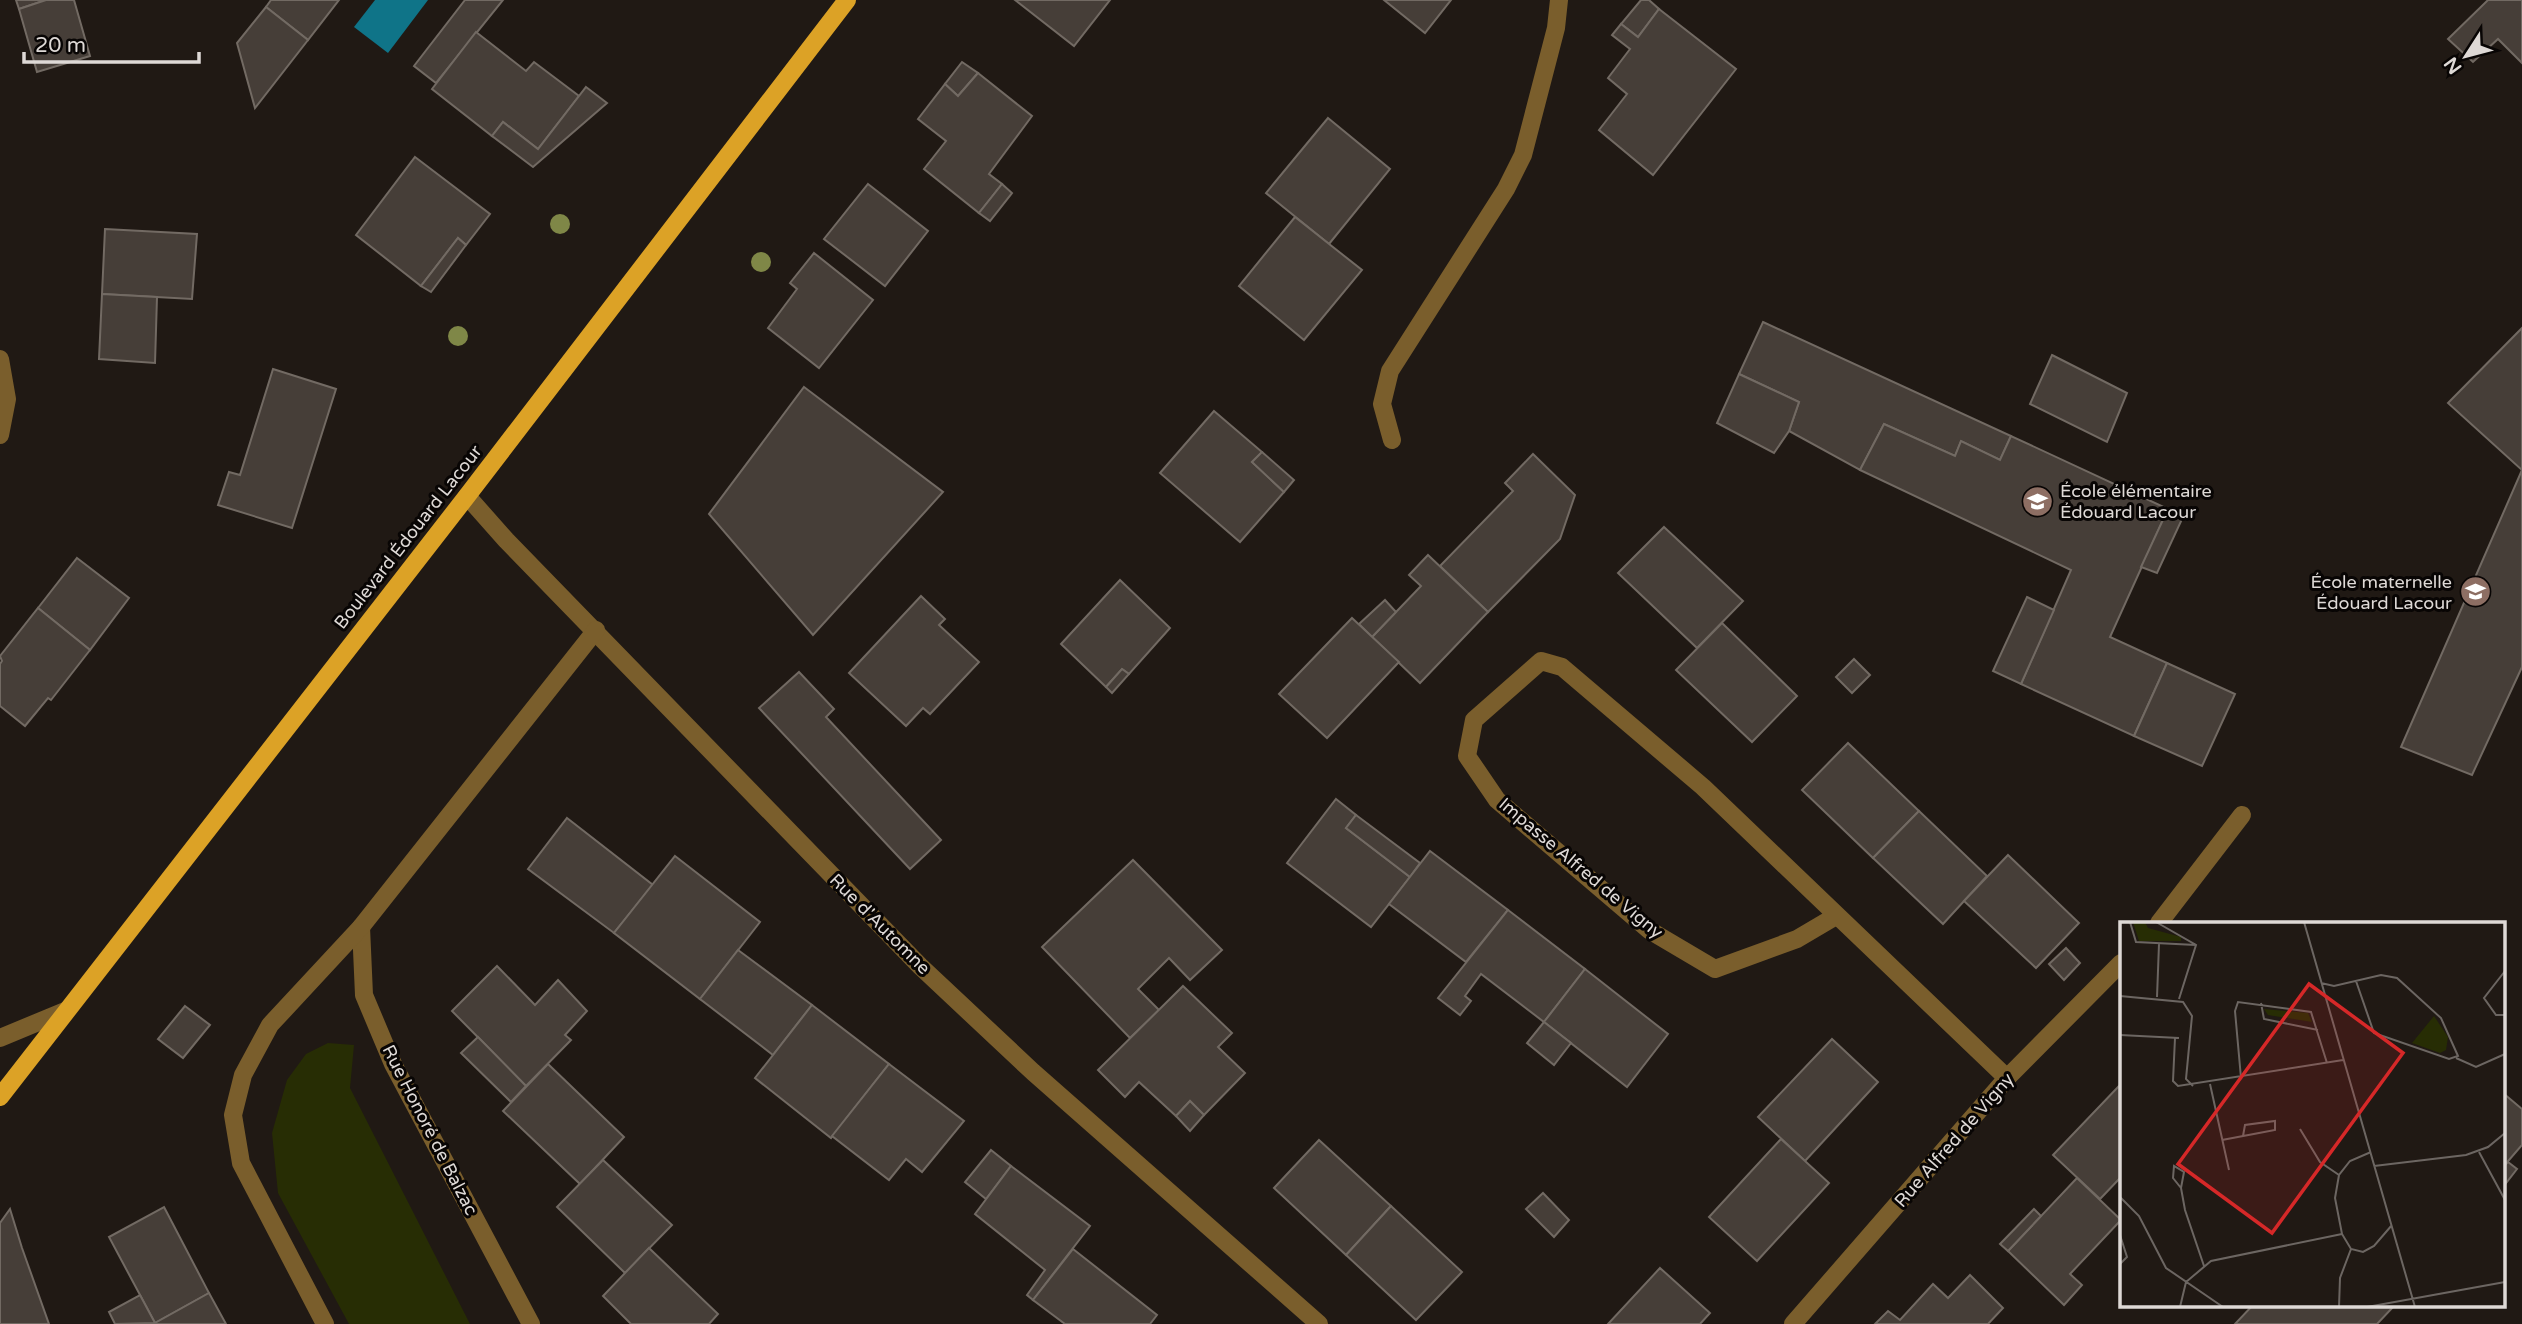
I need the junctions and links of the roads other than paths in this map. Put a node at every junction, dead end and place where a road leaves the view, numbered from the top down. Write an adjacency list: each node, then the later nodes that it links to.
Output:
1 (847, 0): 6 (main road, Boulevard Édouard Lacour)
2 (1559, 0): 5 (street)
3 (0, 359): 4 (street)
4 (0, 435)
5 (1392, 440)
6 (467, 496): 7 (street, Rue d'Automne); 13 (main road, Boulevard Édouard Lacour)
7 (596, 630): 11 (street); 17 (street, Rue d'Automne)
8 (2242, 815): 10 (street)
9 (1836, 916): 9 (street, Impasse Alfred de Vigny); 15 (street, Impasse Alfred de Vigny)
10 (2160, 922)
11 (360, 927): 18 (street); 19 (street, Rue Honoré de Balzac)
12 (2120, 963): 15 (street, Rue Alfred de Vigny)
13 (65, 1011): 14 (street); 16 (main road, Boulevard Édouard Lacour)
14 (0, 1038)
15 (2007, 1078): 20 (street, Rue Alfred de Vigny)
16 (0, 1097)
17 (1313, 1322)
18 (325, 1324)
19 (531, 1324)
20 (1793, 1324)

